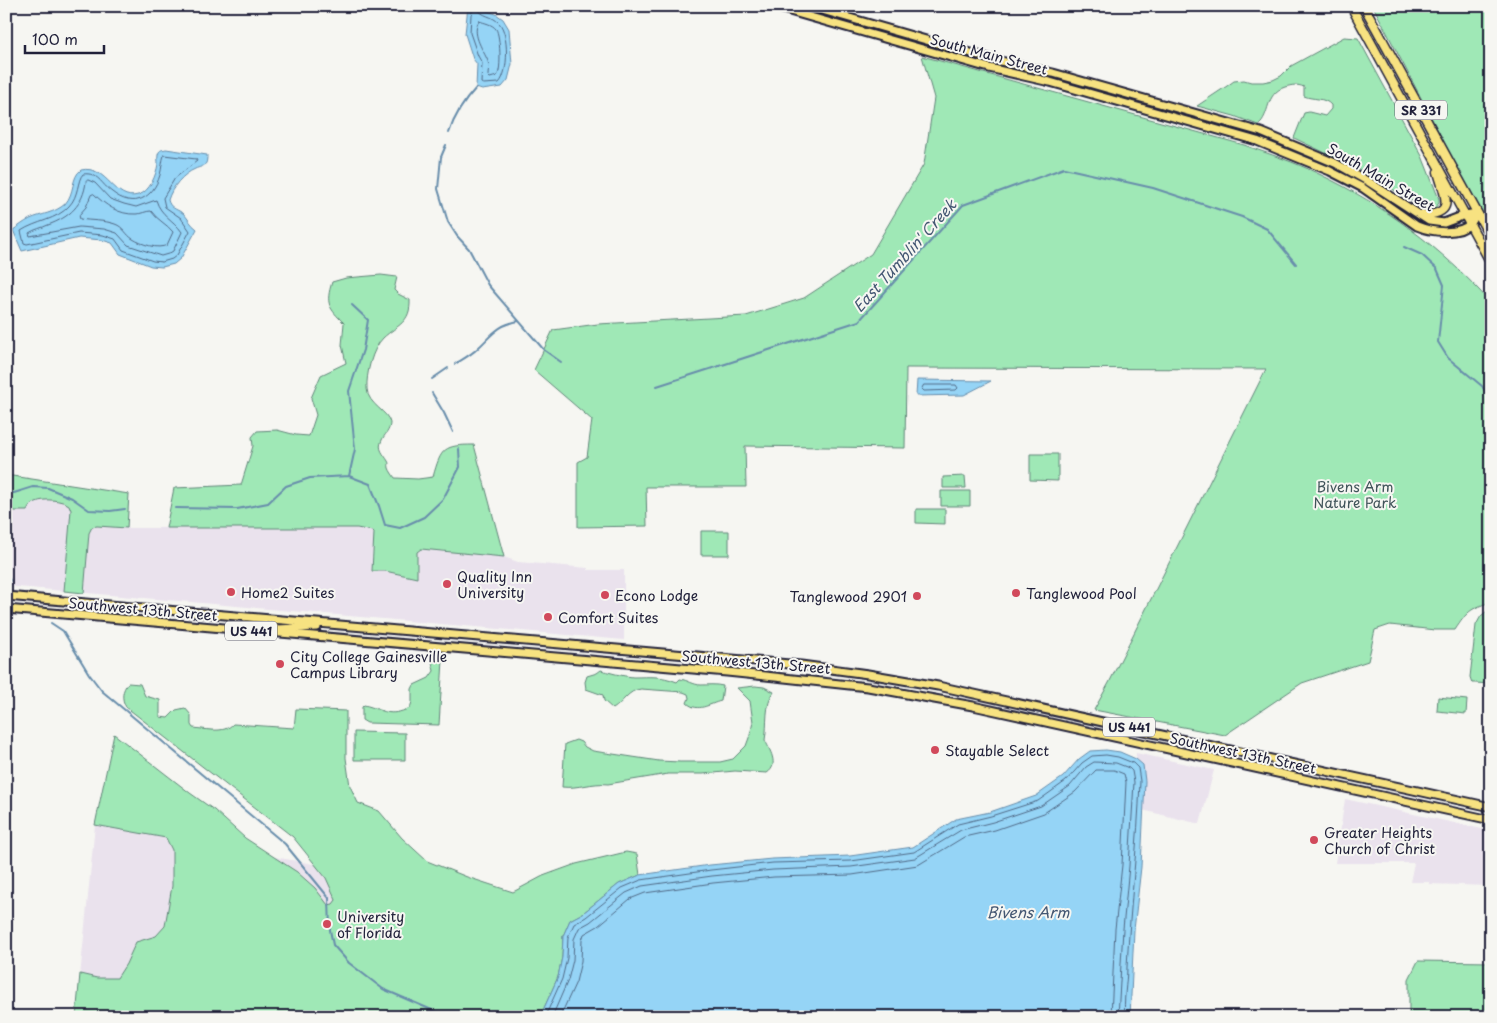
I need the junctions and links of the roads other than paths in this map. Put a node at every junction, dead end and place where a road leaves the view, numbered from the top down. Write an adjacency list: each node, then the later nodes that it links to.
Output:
1 (772, 6): 6 (main road, South Main Street)
2 (808, 6): 5 (main road, South Main Street)
3 (1351, 6): 9 (highway, SR 331)
4 (1364, 6): 12 (highway, SR 331)
5 (1168, 106): 6 (main road); 7 (main road, South Main Street)
6 (1166, 115): 8 (main road, South Main Street)
7 (1276, 138): 8 (main road); 10 (main road, South Main Street)
8 (1273, 147): 11 (main road, South Main Street)
9 (1434, 158): 13 (highway); 14 (highway, SR 331)
10 (1345, 168): 11 (main road); 13 (main road, South Main Street)
11 (1347, 180): 15 (main road, South Main Street)
12 (1477, 213): 14 (main road, South Main Street); 15 (main road); 16 (highway, SR 331)
13 (1421, 215): 14 (main road, South Main Street)
14 (1465, 215): 15 (highway, SR 331)
15 (1470, 224): 17 (highway, SR 331)
16 (1491, 238)
17 (1491, 263)
18 (6, 596): 20 (main road, Southwest 13th Street / US 441)
19 (6, 609): 23 (main road, Southwest 13th Street / US 441)
20 (259, 618): 21 (main road, Southwest 13th Street / US 441); 23 (main road)
21 (322, 624): 22 (main road, Southwest 13th Street / US 441); 24 (main road)
22 (386, 629): 25 (main road); 26 (main road, Southwest 13th Street / US 441)
23 (258, 631): 24 (main road, Southwest 13th Street / US 441)
24 (272, 632): 25 (main road, Southwest 13th Street / US 441)
25 (385, 642): 27 (main road, Southwest 13th Street / US 441)
26 (1428, 793): 27 (main road); 28 (main road, Southwest 13th Street / US 441)
27 (1425, 806): 29 (main road, Southwest 13th Street / US 441)
28 (1491, 807)
29 (1491, 820)

